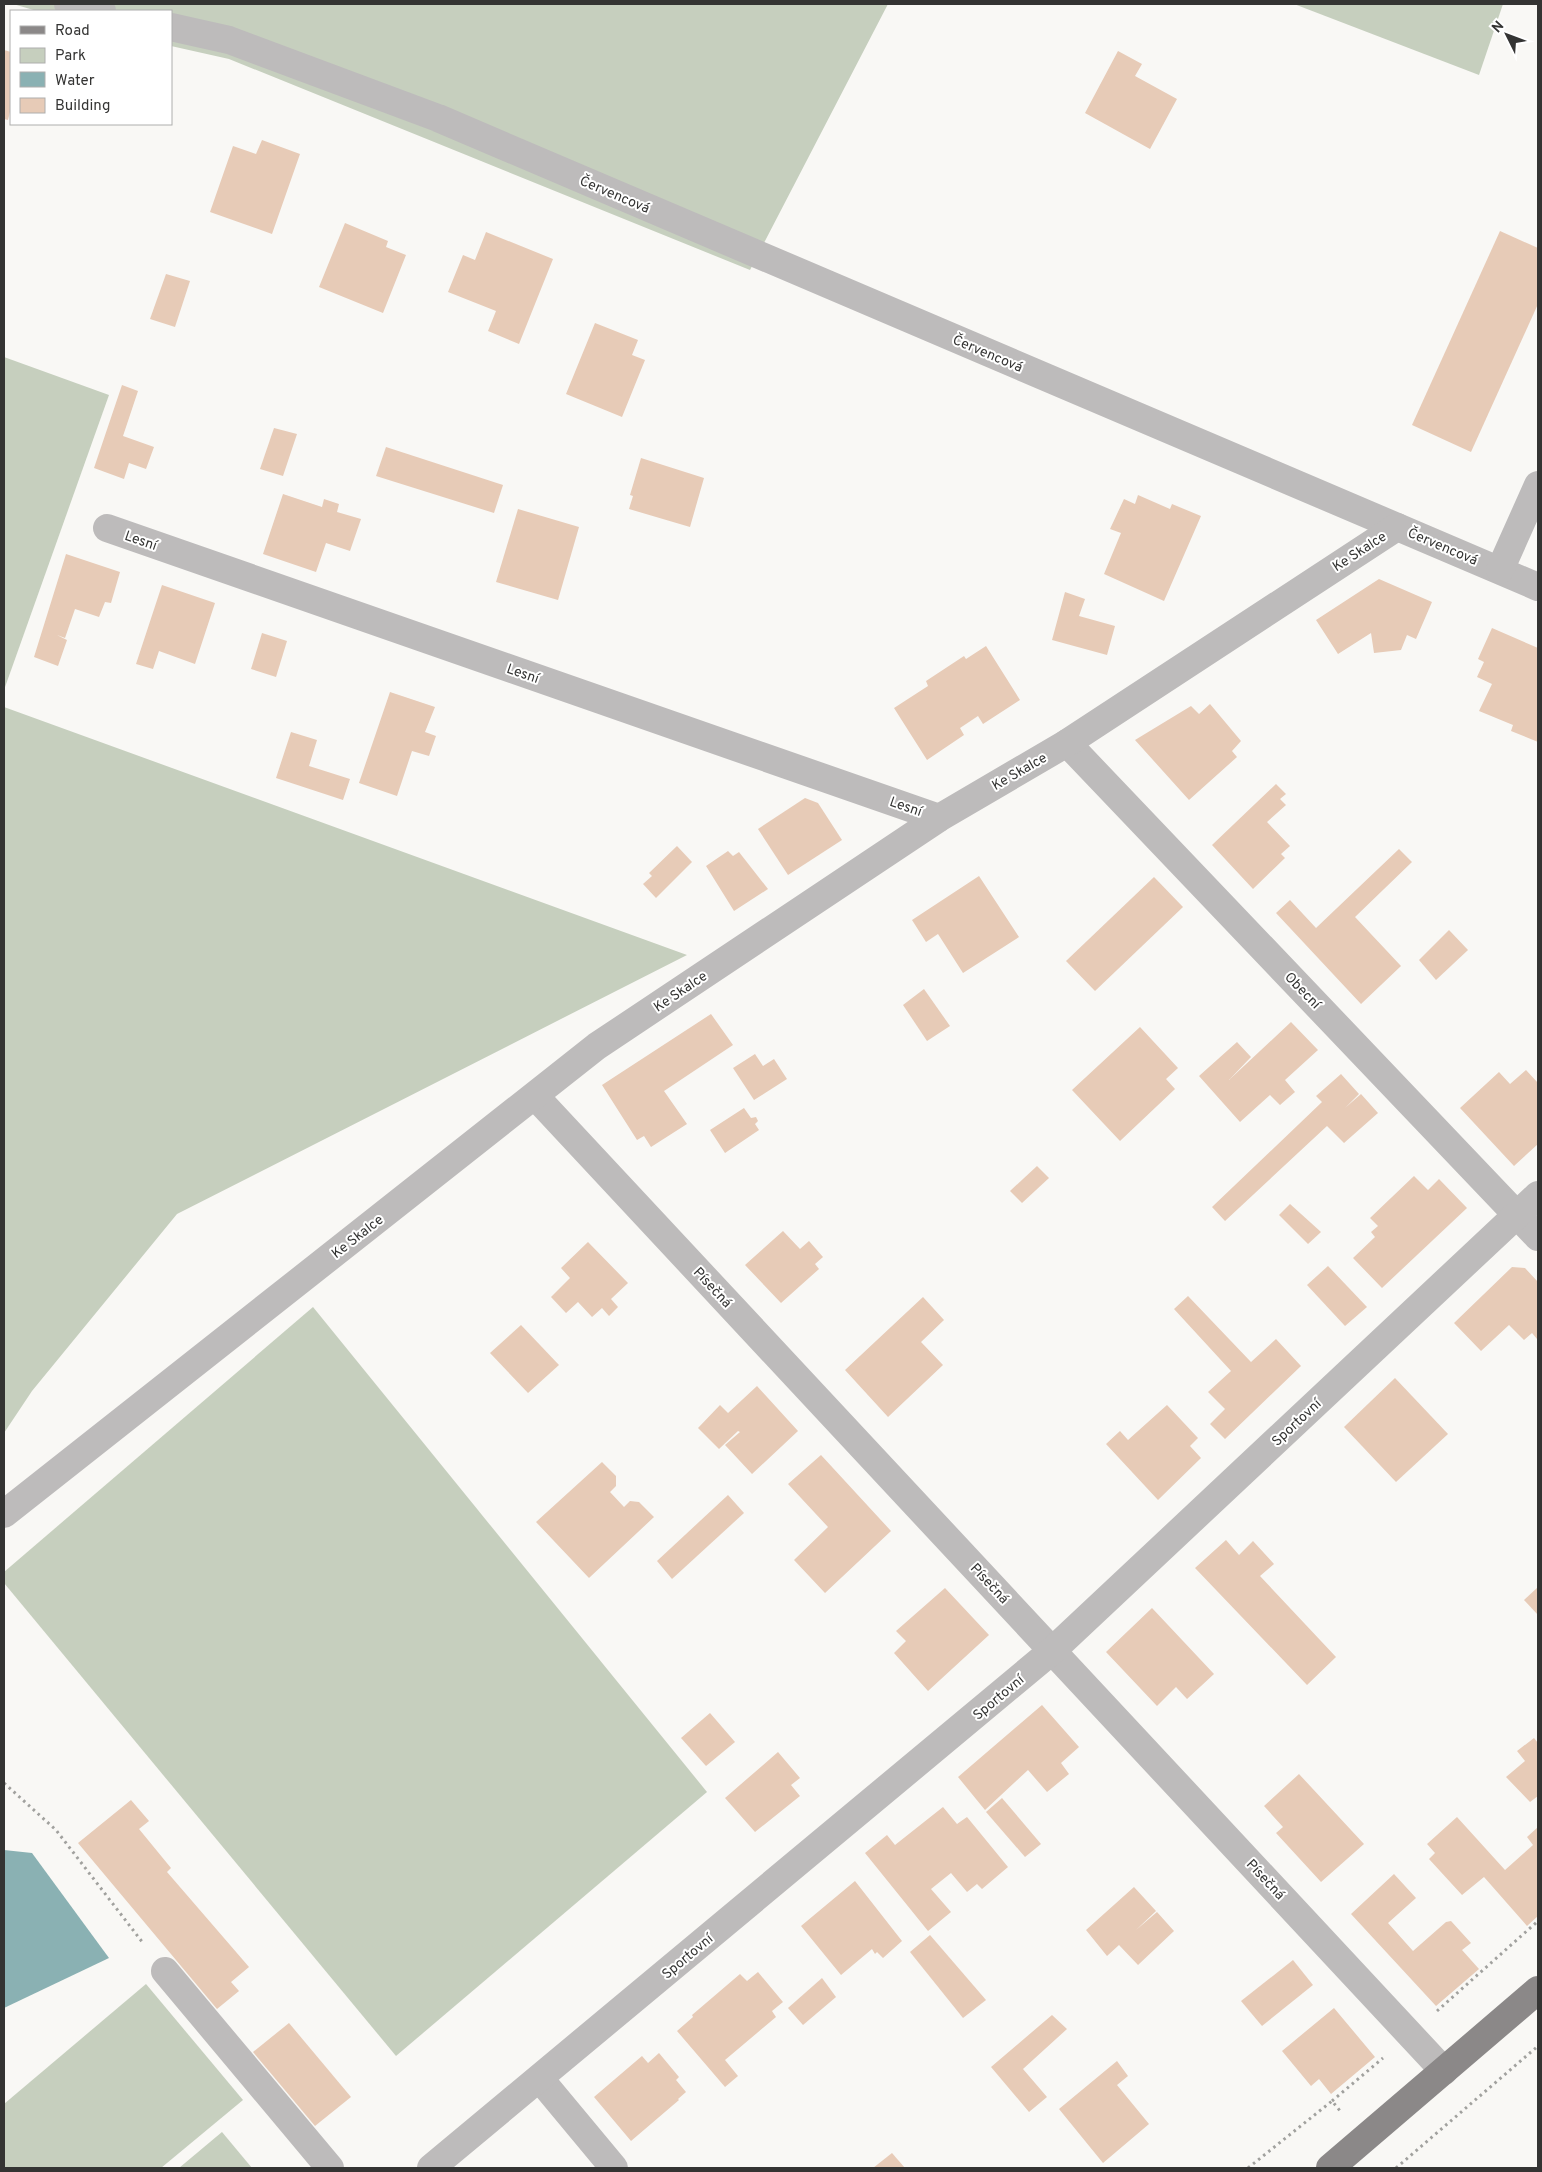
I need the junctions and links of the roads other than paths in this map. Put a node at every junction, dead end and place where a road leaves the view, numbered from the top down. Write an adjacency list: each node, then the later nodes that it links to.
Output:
1 (68, 4): 2 (street)
2 (97, 10)
3 (172, 27): 5 (street, Červencová)
4 (1538, 485): 7 (street)
5 (1397, 527): 7 (street, Červencová); 9 (street, Ke Skalce)
6 (107, 528): 10 (street, Lesní)
7 (1500, 570): 8 (street, Červencová)
8 (1538, 587)
9 (1067, 743): 10 (street, Ke Skalce); 13 (street, Obecní)
10 (939, 818): 11 (street, Ke Skalce)
11 (535, 1096): 15 (street, Ke Skalce); 16 (street, Písečná)
12 (1538, 1195): 13 (street, Sportovní)
13 (1517, 1215): 14 (street, Obecní); 16 (street, Sportovní)
14 (1538, 1237)
15 (4, 1514)
16 (1053, 1650): 19 (street, Písečná); 20 (street, Sportovní)
17 (165, 1971): 21 (street)
18 (1538, 1990): 19 (main road)
19 (1444, 2071): 24 (main road)
20 (540, 2079): 22 (street, Sportovní); 23 (street)
21 (330, 2168)
22 (431, 2168)
23 (614, 2168)
24 (1330, 2168)

